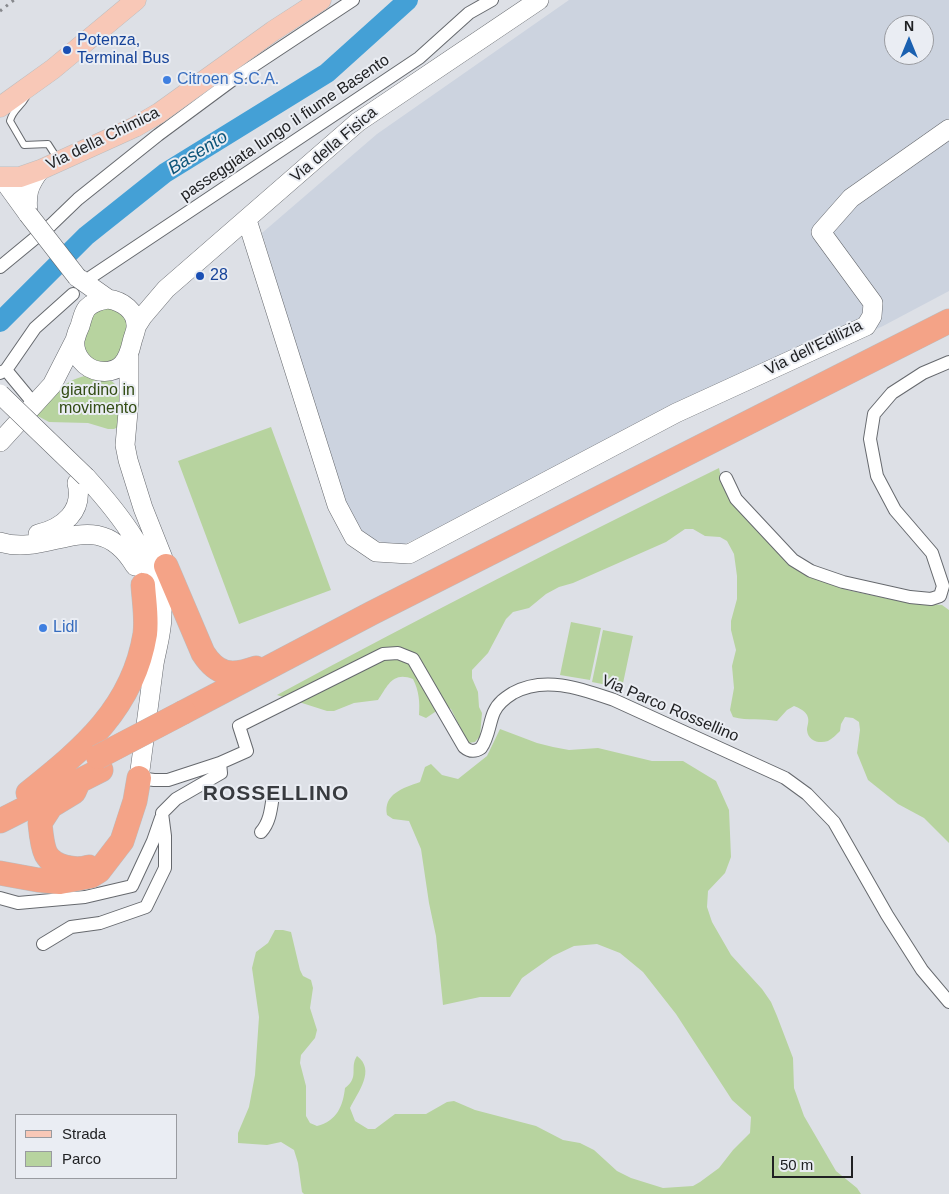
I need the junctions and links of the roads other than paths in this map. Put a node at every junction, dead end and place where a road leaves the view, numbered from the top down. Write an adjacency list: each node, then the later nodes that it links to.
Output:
1 (136, 0): 7 (main road)
2 (321, 0): 10 (main road, Via della Chimica)
3 (353, 0): 15 (street)
4 (492, 0): 16 (street, passeggiata lungo il fiume Basento)
5 (539, 0): 14 (street, Via della Fisica)
6 (44, 67): 8 (lane)
7 (31, 85): 8 (main road); 10 (lane)
8 (2, 105)
9 (949, 129): 14 (street, Via dell'Edilizia)
10 (60, 162): 11 (main road, Via della Chimica)
11 (40, 170): 12 (main road, Via della Chimica); 13 (street)
12 (1, 177): 13 (street)
13 (28, 214): 16 (street, bridge)
14 (247, 220): 17 (street, Via della Fisica)
15 (0, 267)
16 (80, 282): 18 (street); 19 (street); 27 (street, passeggiata lungo il fiume Basento)
17 (166, 289): 18 (street); 21 (street)
18 (114, 301): 19 (street); 21 (street)
19 (84, 312): 23 (street)
20 (949, 321): 40 (highway)
21 (136, 327): 24 (street)
22 (949, 334): 41 (highway)
23 (75, 340): 26 (street); 28 (street)
24 (129, 356): 26 (street); 30 (street)
25 (949, 362): 39 (street)
26 (97, 370): 28 (street); 30 (street)
27 (3, 372): 31 (street)
28 (52, 385): 31 (street)
29 (0, 394): 35 (street, bridge)
30 (129, 402): 38 (street)
31 (35, 405): 33 (street)
32 (0, 406): 35 (street)
33 (0, 442)
34 (726, 478): 39 (street)
35 (82, 480): 36 (street); 38 (street)
36 (0, 530)
37 (0, 542): 38 (street)
38 (149, 572): 40 (highway); 44 (street); 46 (highway)
39 (944, 599)
40 (288, 657): 41 (highway)
41 (185, 719): 42 (highway, bridge)
42 (100, 763): 45 (highway); 46 (highway)
43 (220, 763): 44 (street); 49 (street); 56 (street, Via Parco Rossellino)
44 (139, 778): 52 (highway)
45 (78, 782): 50 (highway); 52 (highway)
46 (28, 793): 48 (highway)
47 (274, 795): 51 (street)
48 (0, 806)
49 (162, 813): 54 (street); 55 (street)
50 (0, 821)
51 (261, 832)
52 (108, 861): 53 (highway)
53 (0, 873)
54 (0, 898)
55 (43, 944)
56 (949, 1002)

